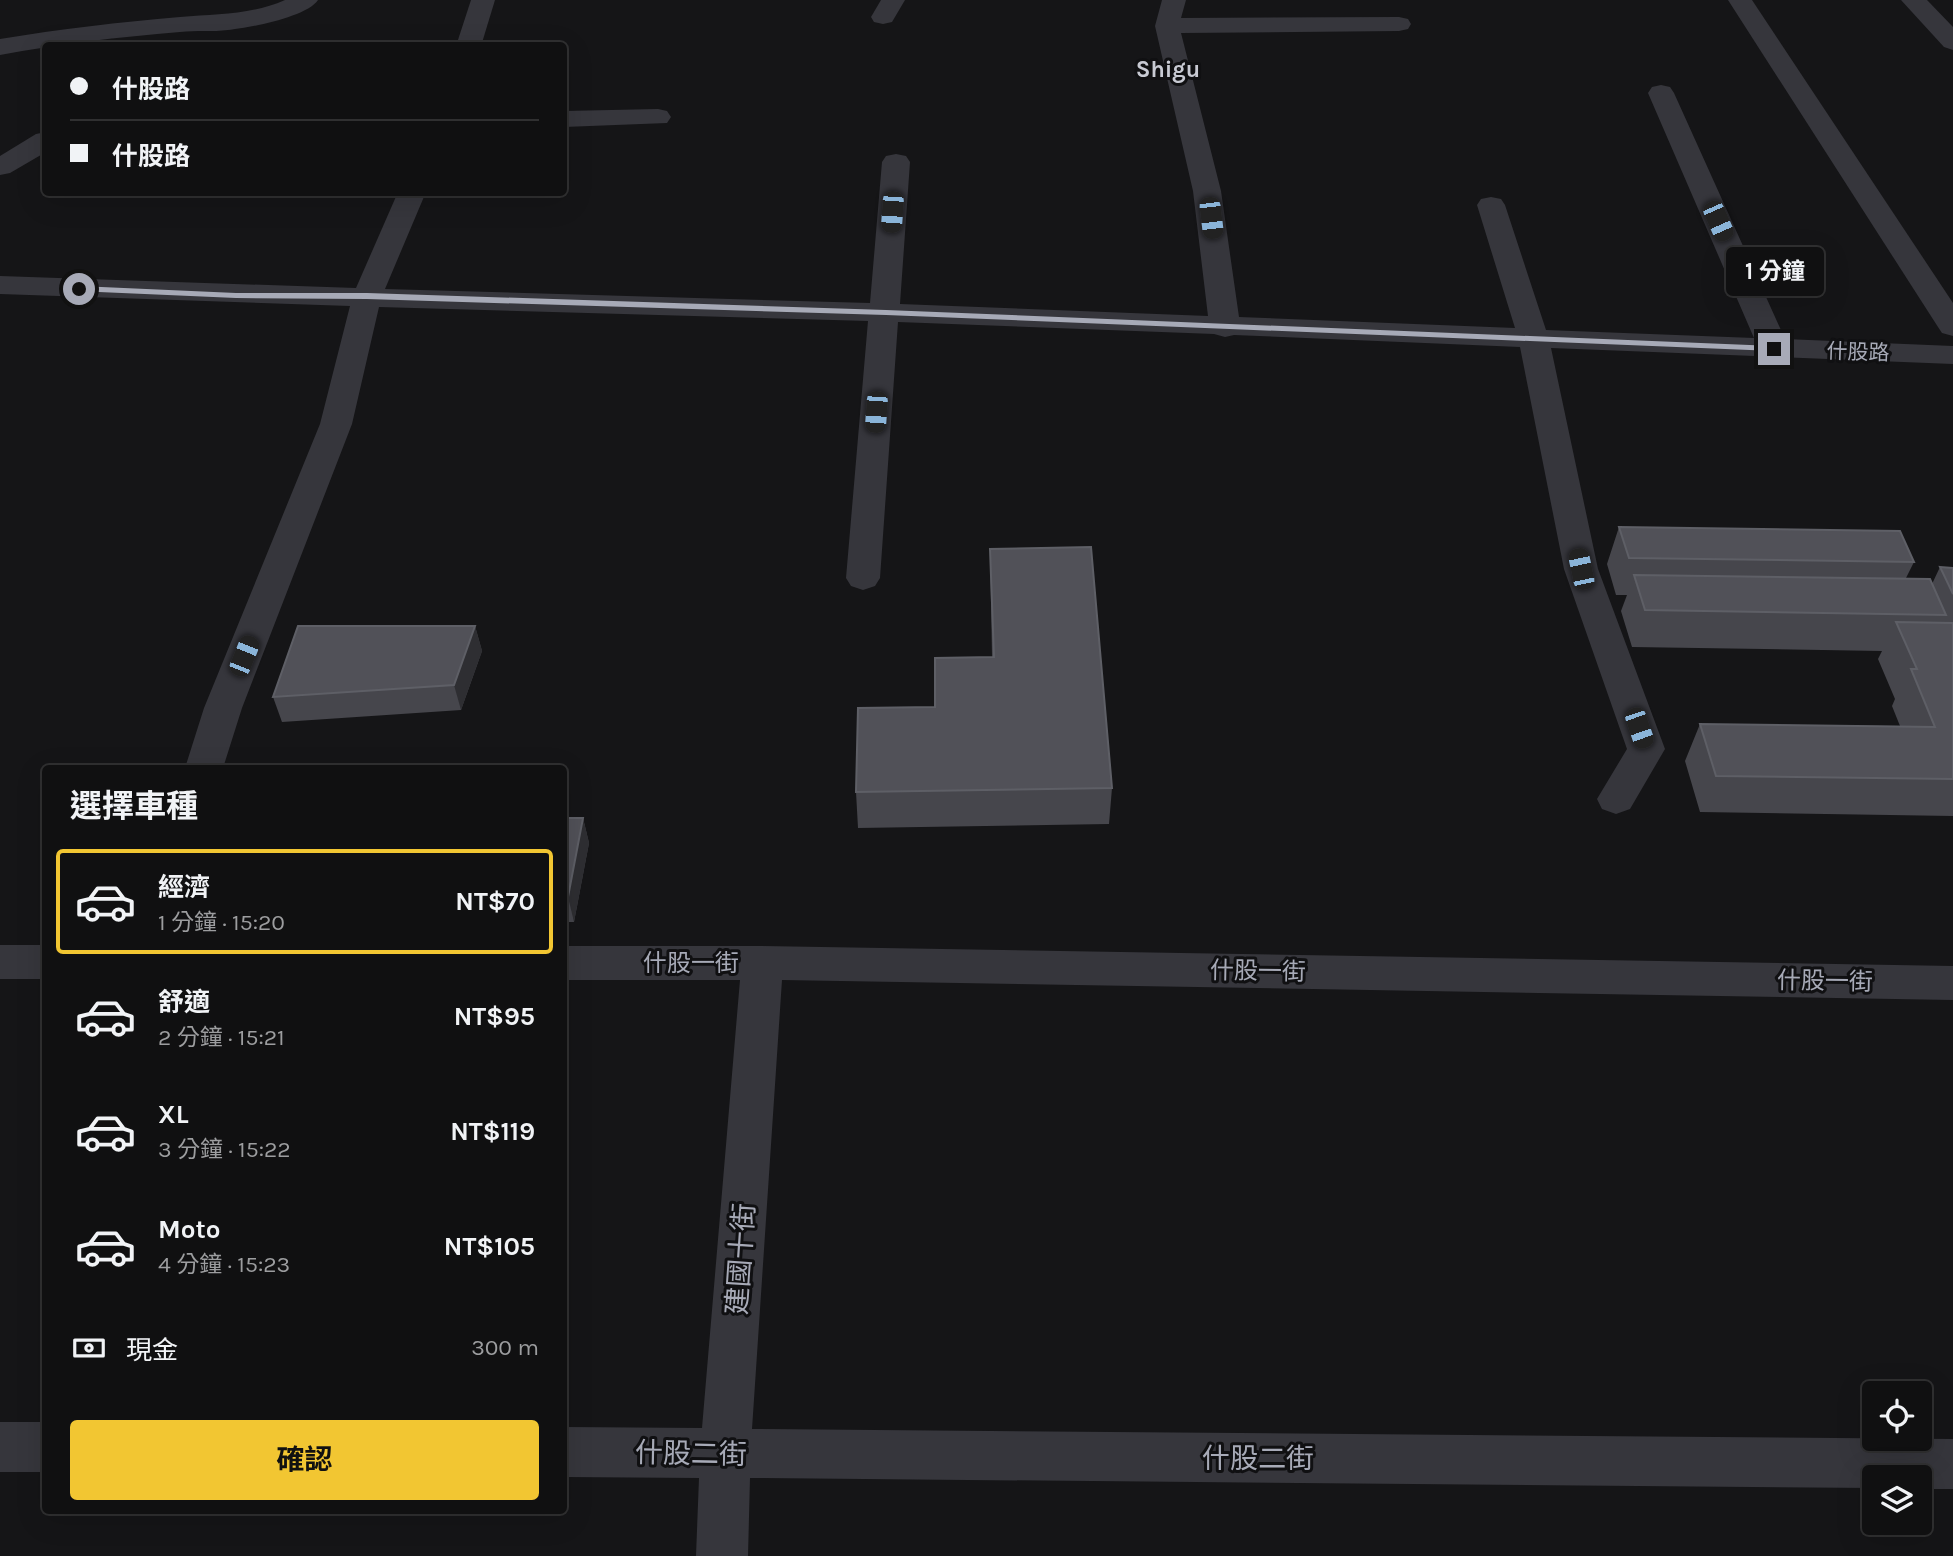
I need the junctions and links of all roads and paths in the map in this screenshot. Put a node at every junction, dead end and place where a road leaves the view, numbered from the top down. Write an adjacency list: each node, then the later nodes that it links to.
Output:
1 (306, 0): 7 (street)
2 (484, 0): 8 (street)
3 (1740, 0): 22 (street)
4 (1913, 0): 9 (street)
5 (1170, 13): 6 (street); 23 (street)
6 (1399, 24)
7 (226, 34): 10 (street)
8 (469, 42)
9 (1953, 42)
10 (0, 47)
11 (1661, 93): 25 (street)
12 (658, 117): 13 (street)
13 (567, 119)
14 (42, 142): 16 (street)
15 (896, 162): 21 (street)
16 (0, 167)
17 (410, 196): 20 (street)
18 (1491, 205): 24 (street)
19 (0, 285): 20 (street, 什股路)
20 (367, 296): 21 (street, 什股路); 28 (street)
21 (886, 312): 23 (street, 什股路); 27 (street)
22 (1953, 327)
23 (1225, 328): 24 (street, 什股路)
24 (1534, 339): 25 (street, 什股路); 29 (street)
25 (1774, 349): 26 (street, 什股路)
26 (1953, 355)
27 (863, 579)
28 (205, 765)
29 (1616, 799)
30 (0, 962): 31 (street)
31 (42, 962)
32 (567, 963): 33 (street, 什股一街)
33 (762, 963): 34 (street, 什股一街); 38 (street, 建國十街)
34 (1953, 983)
35 (0, 1447): 36 (street)
36 (42, 1447)
37 (567, 1452): 38 (street, 什股二街)
38 (725, 1453): 39 (street, 什股二街); 40 (street, 建國十街)
39 (1953, 1464)
40 (722, 1556)

